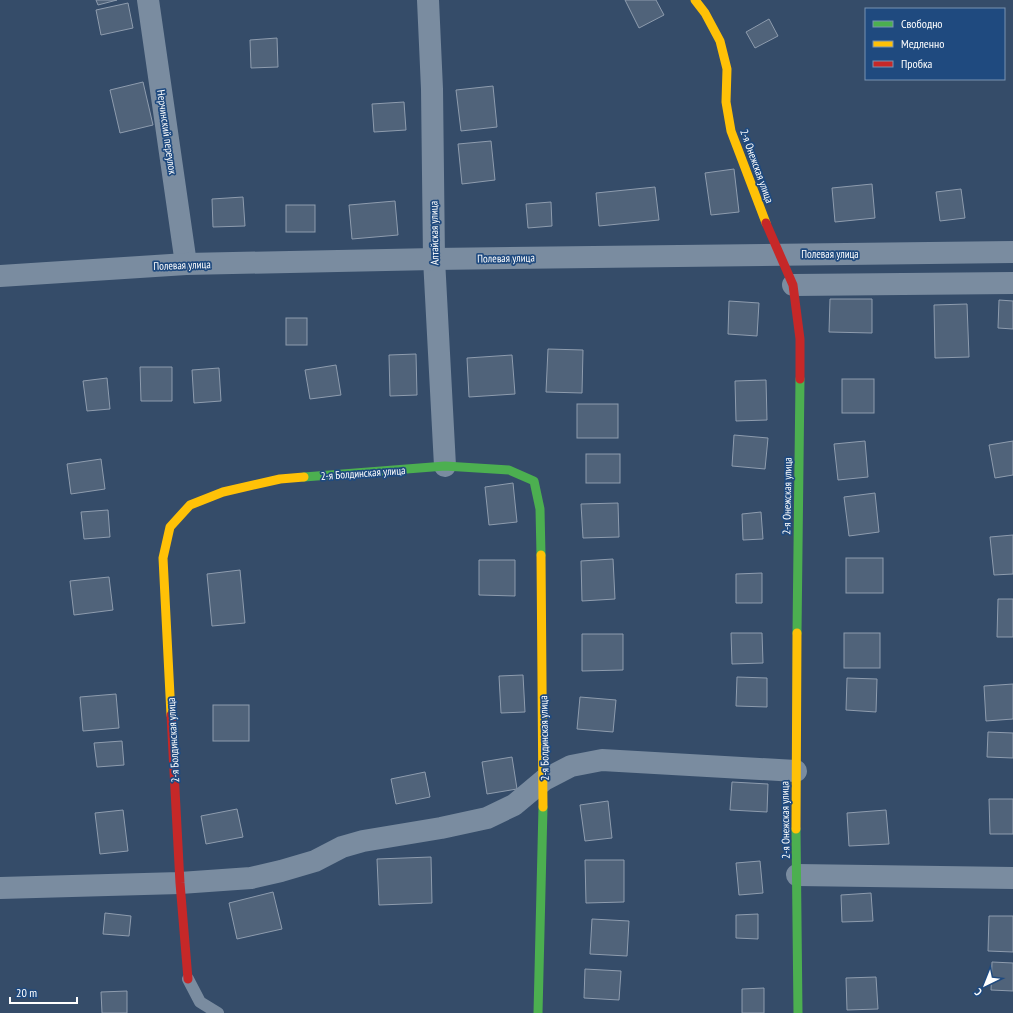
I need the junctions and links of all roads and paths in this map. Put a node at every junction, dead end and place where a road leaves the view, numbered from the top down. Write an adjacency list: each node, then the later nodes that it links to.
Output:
1 (148, 0): 7 (street, Нерчинский переулок)
2 (428, 0): 6 (street, Алтайская улица)
3 (694, 0): 5 (street, 2-я Онежская улица)
4 (1013, 252): 5 (street, Полевая улица)
5 (779, 254): 6 (street, Полевая улица); 10 (street, 2-я Онежская улица)
6 (434, 259): 7 (street, Полевая улица); 11 (street, Алтайская улица)
7 (186, 264): 8 (street, Полевая улица)
8 (0, 276)
9 (1013, 283): 10 (street)
10 (794, 285): 12 (street, 2-я Онежская улица)
11 (445, 466): 13 (street, 2-я Болдинская улица); 16 (street, 2-я Болдинская улица)
12 (796, 771): 13 (street); 14 (street, 2-я Онежская улица)
13 (544, 780): 16 (street); 20 (street, 2-я Болдинская улица)
14 (797, 875): 15 (street); 21 (street, 2-я Онежская улица)
15 (1013, 878)
16 (180, 883): 17 (street); 18 (street, 2-я Болдинская улица)
17 (0, 888)
18 (188, 979): 19 (lane, 2-я Болдинская улица)
19 (218, 1013)
20 (538, 1013)
21 (798, 1013)

